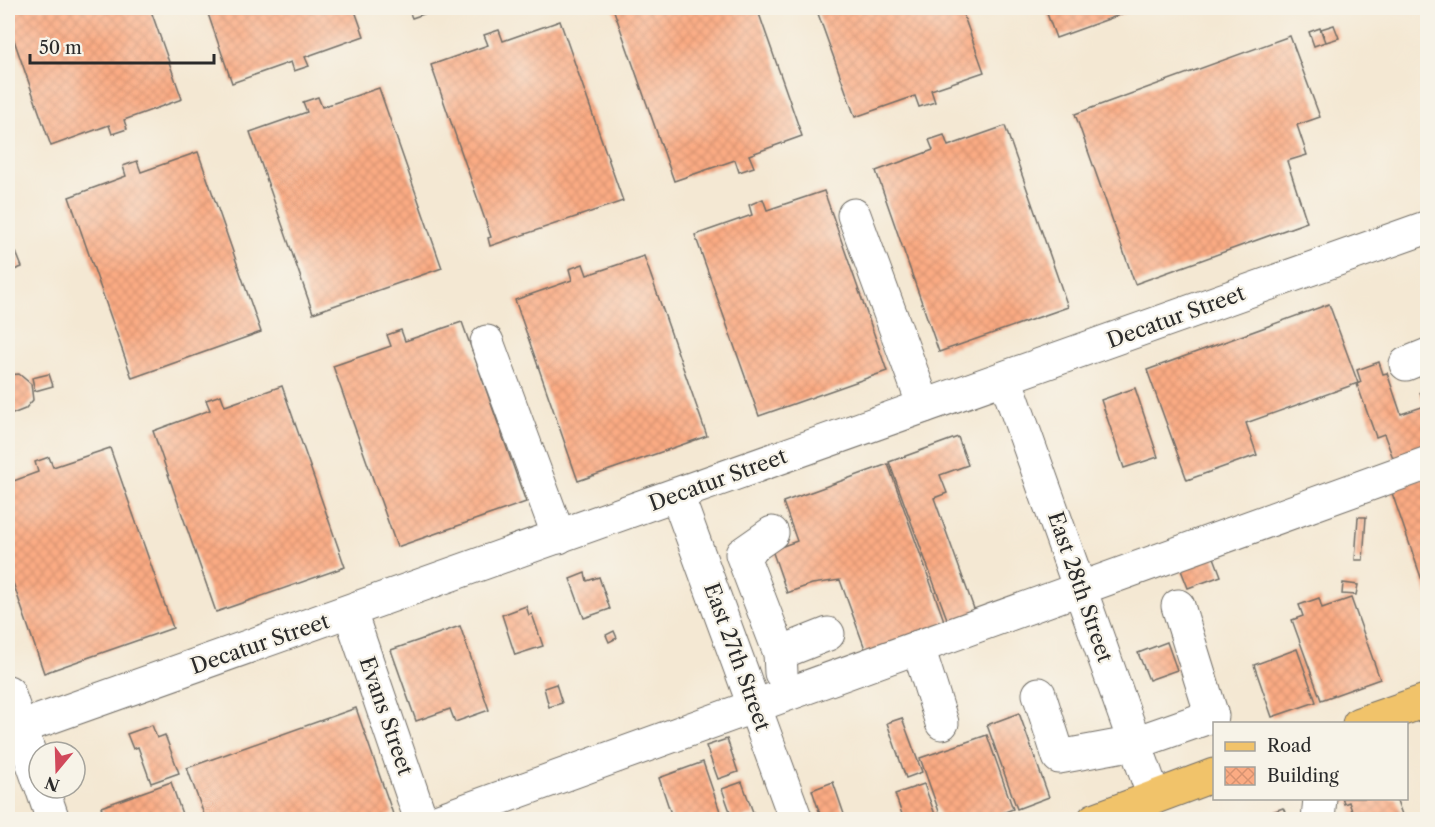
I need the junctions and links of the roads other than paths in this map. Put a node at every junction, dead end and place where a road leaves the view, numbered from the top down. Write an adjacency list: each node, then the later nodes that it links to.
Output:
1 (854, 215): 5 (street)
2 (1428, 226): 4 (street, Decatur Street)
3 (487, 342): 9 (street)
4 (1005, 378): 5 (street, Decatur Street); 10 (street, East 28th Street)
5 (924, 406): 7 (street, Decatur Street)
6 (1428, 463): 10 (street)
7 (676, 495): 9 (street, Decatur Street); 18 (street, East 27th Street)
8 (772, 533): 15 (street)
9 (558, 537): 12 (street, Decatur Street)
10 (1080, 588): 14 (street); 23 (street, East 28th Street)
11 (1178, 606): 23 (street)
12 (350, 612): 22 (street, Decatur Street); 30 (street, Evans Street)
13 (828, 634): 15 (street)
14 (918, 647): 18 (street); 21 (street)
15 (780, 653): 18 (street)
16 (8, 692): 22 (street)
17 (1039, 694): 23 (street)
18 (769, 700): 31 (street); 32 (street, East 27th Street)
19 (1428, 700): 20 (main road)
20 (1362, 722)
21 (942, 723)
22 (14, 730): 24 (street)
23 (1135, 743): 26 (street, East 28th Street)
24 (27, 757)
25 (1213, 776): 26 (main road)
26 (1154, 797): 33 (main road)
27 (46, 800): 29 (street)
28 (1320, 800): 34 (street)
29 (53, 819)
30 (421, 819)
31 (439, 819)
32 (796, 819)
33 (1094, 819)
34 (1318, 819)

